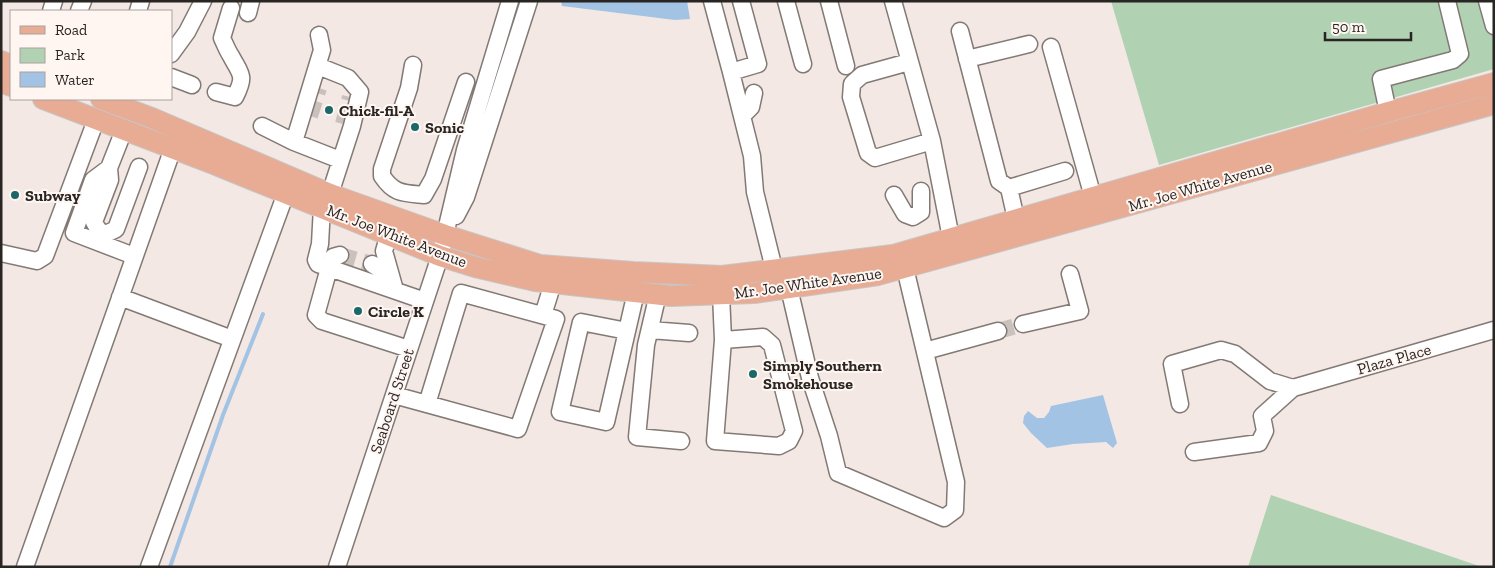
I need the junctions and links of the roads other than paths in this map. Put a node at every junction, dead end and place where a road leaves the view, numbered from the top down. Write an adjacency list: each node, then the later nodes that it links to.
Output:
1 (204, 1): 17 (street)
2 (510, 1): 46 (street, Seaboard Street)
3 (529, 1): 59 (street, Seaboard Street)
4 (712, 1): 25 (street)
5 (741, 1): 25 (street)
6 (786, 1): 20 (street)
7 (829, 1): 23 (street)
8 (893, 1): 19 (street)
9 (1447, 1): 35 (street)
10 (1487, 1): 12 (street)
11 (231, 8): 30 (street)
12 (1494, 26)
13 (960, 31): 18 (street)
14 (319, 35): 22 (street)
15 (1029, 44): 18 (street)
16 (1051, 47): 55 (street)
17 (172, 53)
18 (967, 59): 51 (street)
19 (910, 62): 43 (street); 43 (street)
20 (803, 64)
21 (413, 65): 44 (street)
22 (318, 66): 42 (street); 47 (street)
23 (846, 66)
24 (172, 77): 28 (street)
25 (745, 79): 37 (street); 37 (street)
26 (466, 82): 44 (street)
27 (1494, 83): 35 (main road, Mr. Joe White Avenue)
28 (192, 85)
29 (319, 88): 31 (street)
30 (216, 92)
31 (350, 97)
32 (46, 100): 38 (main road, Mr. Joe White Avenue)
33 (105, 100): 56 (main road, Mr. Joe White Avenue)
34 (1494, 104): 66 (main road, Mr. Joe White Avenue)
35 (1388, 112): 55 (main road, Mr. Joe White Avenue)
36 (310, 116): 42 (street)
37 (742, 116): 67 (street)
38 (96, 120): 41 (main road, Mr. Joe White Avenue); 62 (street)
39 (343, 124): 42 (street)
40 (262, 126): 42 (street)
41 (124, 130): 45 (main road, Mr. Joe White Avenue); 48 (street)
42 (299, 140): 47 (street)
43 (932, 141): 60 (street)
44 (445, 144): 46 (street)
45 (172, 148): 53 (main road, Mr. Joe White Avenue); 63 (street)
46 (465, 150): 59 (street, Seaboard Street)
47 (340, 160): 56 (street)
48 (111, 162): 49 (street); 49 (street); 61 (street)
49 (139, 167): 61 (street)
50 (1065, 171): 51 (street)
51 (1009, 188): 57 (street)
52 (921, 191): 54 (street)
53 (286, 193): 56 (main road, Mr. Joe White Avenue); 84 (street)
54 (894, 195)
55 (1093, 197): 57 (main road, Mr. Joe White Avenue)
56 (326, 201): 58 (main road, Mr. Joe White Avenue); 59 (main road, Mr. Joe White Avenue); 65 (street)
57 (1016, 219): 60 (main road, Mr. Joe White Avenue)
58 (389, 234): 64 (main road, Mr. Joe White Avenue); 71 (street)
59 (445, 235): 64 (street, Seaboard Street); 67 (main road, Mr. Joe White Avenue)
60 (952, 238): 67 (main road, Mr. Joe White Avenue)
61 (115, 248): 63 (street)
62 (1, 253)
63 (134, 256): 75 (street)
64 (440, 256): 69 (main road, Mr. Joe White Avenue); 76 (street, Seaboard Street)
65 (332, 259): 71 (street); 86 (street)
66 (905, 268): 70 (main road, Mr. Joe White Avenue); 87 (street)
67 (774, 269)
68 (1070, 274): 78 (street)
69 (553, 283): 72 (main road, Mr. Joe White Avenue); 77 (street)
70 (789, 288): 74 (main road, Mr. Joe White Avenue); 87 (street)
71 (394, 290): 76 (street)
72 (636, 292): 73 (main road, Mr. Joe White Avenue); 81 (street)
73 (658, 294): 74 (main road, Mr. Joe White Avenue); 79 (street)
74 (721, 294): 85 (street)
75 (120, 297): 84 (street); 94 (street)
76 (425, 301): 86 (street, Seaboard Street)
77 (543, 315): 90 (street); 90 (street)
78 (1023, 324)
79 (650, 330): 83 (street); 92 (street)
80 (1494, 330): 88 (street, Plaza Place)
81 (627, 331): 81 (street)
82 (998, 331): 87 (street)
83 (689, 333)
84 (232, 339): 95 (street)
85 (723, 340): 85 (street)
86 (409, 348): 89 (street, Seaboard Street)
87 (925, 351)
88 (1293, 388): 91 (street); 93 (street)
89 (394, 395): 90 (street); 96 (street, Seaboard Street)
90 (427, 404)
91 (1180, 404)
92 (681, 442)
93 (1194, 452)
94 (24, 567)
95 (149, 567)
96 (337, 567)

